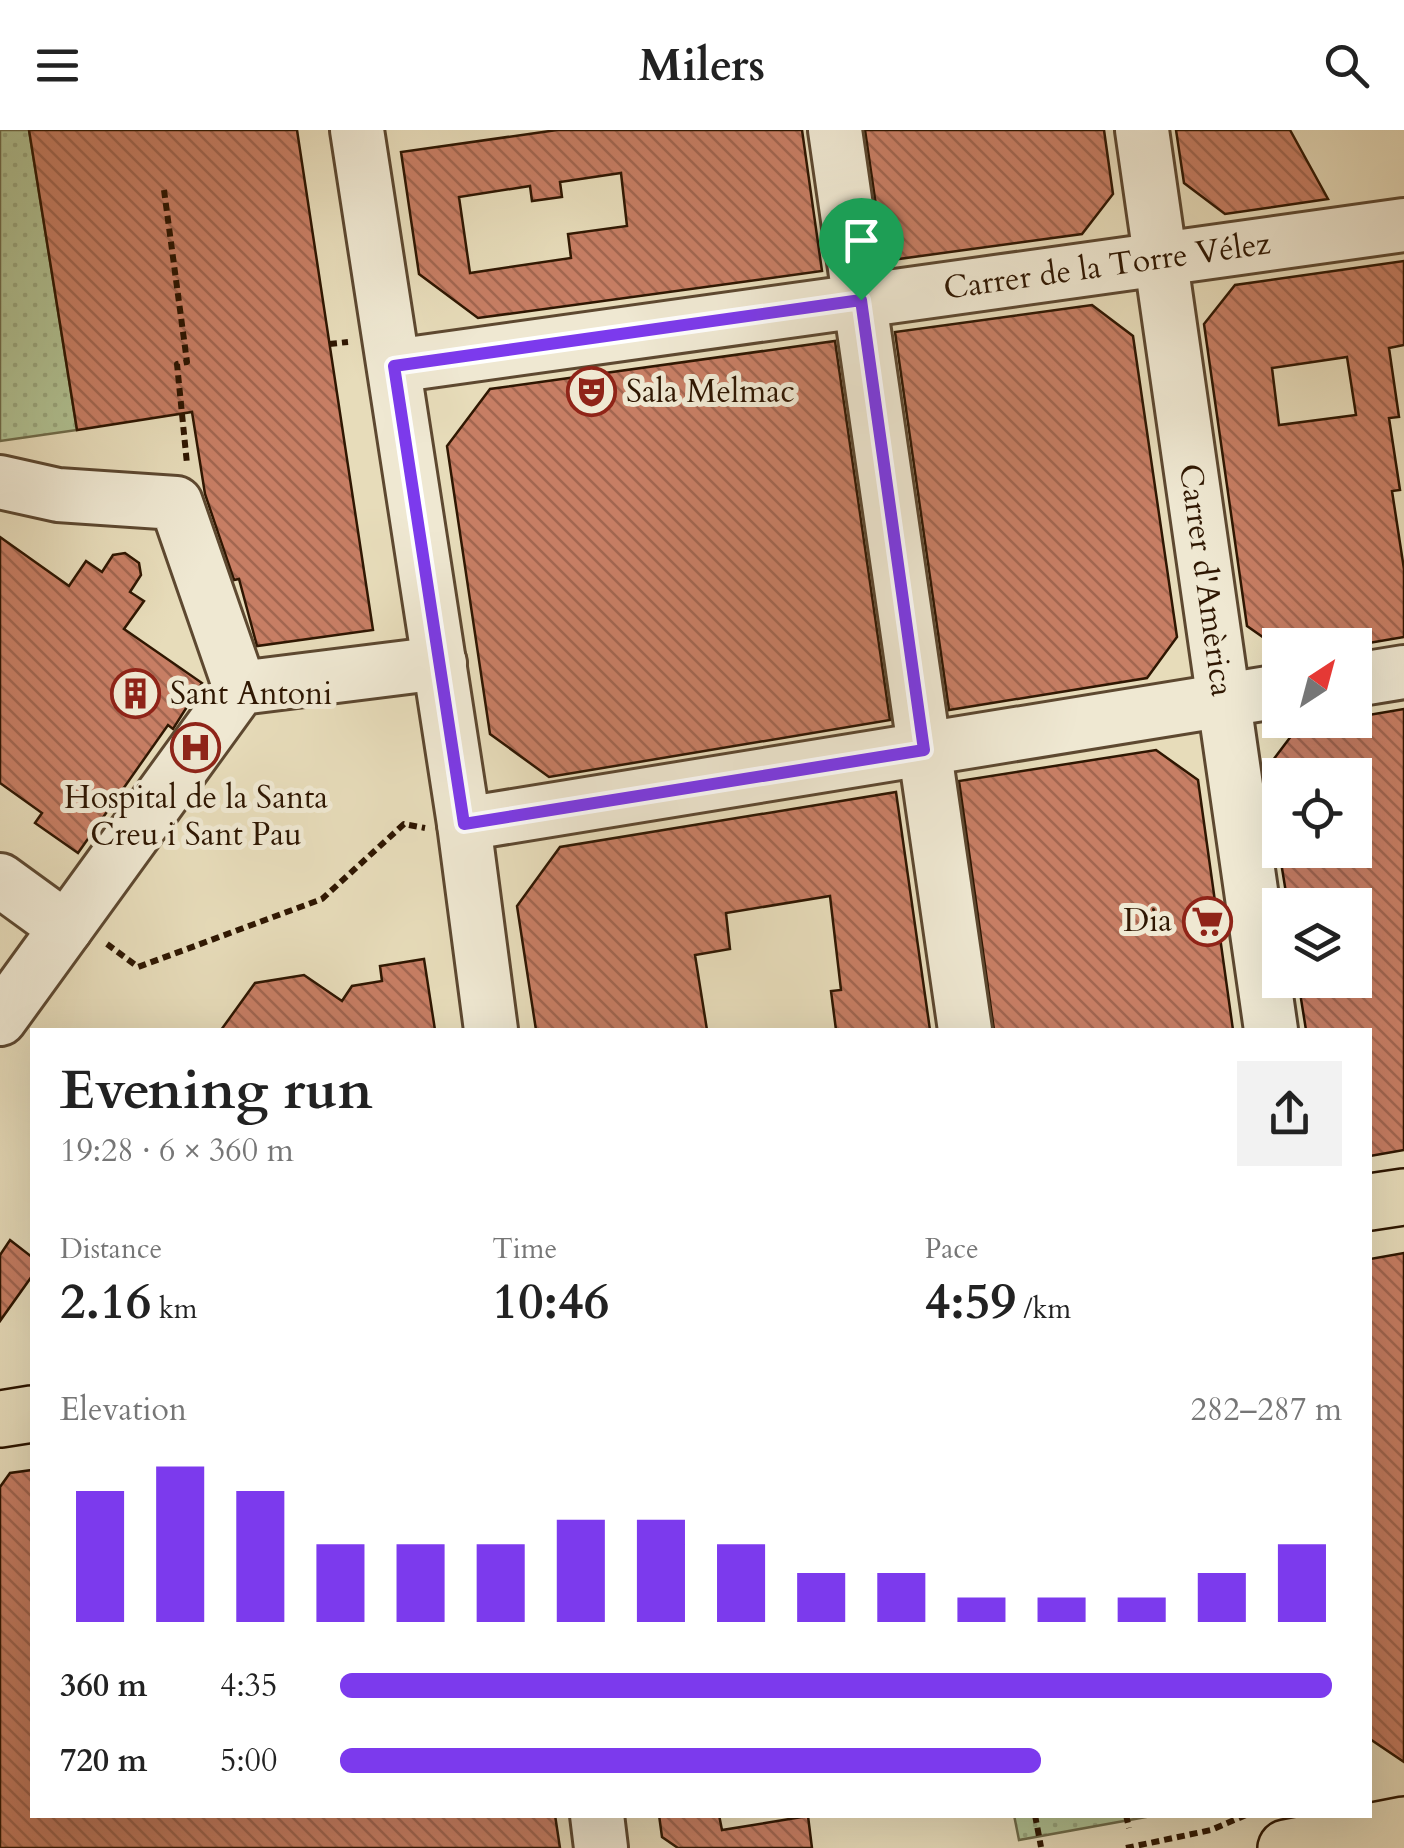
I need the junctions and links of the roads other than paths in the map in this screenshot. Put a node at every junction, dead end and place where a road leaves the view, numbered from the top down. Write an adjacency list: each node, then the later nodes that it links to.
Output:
1 (835, 130): 6 (street)
2 (1142, 130): 5 (street, Carrer d'Amèrica)
3 (369, 132): 7 (street)
4 (1404, 225): 5 (street, Carrer de la Torre Vélez)
5 (1160, 258): 6 (street, Carrer de la Torre Vélez); 14 (street, Carrer d'Amèrica)
6 (861, 300): 7 (street, Carrer de la Torre Vélez); 15 (street)
7 (374, 354): 9 (street)
8 (0, 482): 12 (street)
9 (440, 664): 12 (street); 16 (street)
10 (1404, 672): 11 (street)
11 (1372, 677)
12 (240, 688): 18 (street)
13 (1262, 695): 14 (street)
14 (1224, 700): 15 (street); 22 (street, Carrer d'Amèrica)
15 (924, 750): 16 (street); 21 (street)
16 (445, 826): 20 (street)
17 (0, 880): 18 (street)
18 (80, 931): 19 (street)
19 (0, 1019)
20 (491, 1028)
21 (965, 1028)
22 (1271, 1028)
23 (1404, 1197): 24 (main road)
24 (1372, 1202)
25 (30, 1414): 26 (main road)
26 (0, 1420)
27 (597, 1818): 30 (street)
28 (1404, 1826): 29 (main road)
29 (1304, 1838)
30 (602, 1848)

